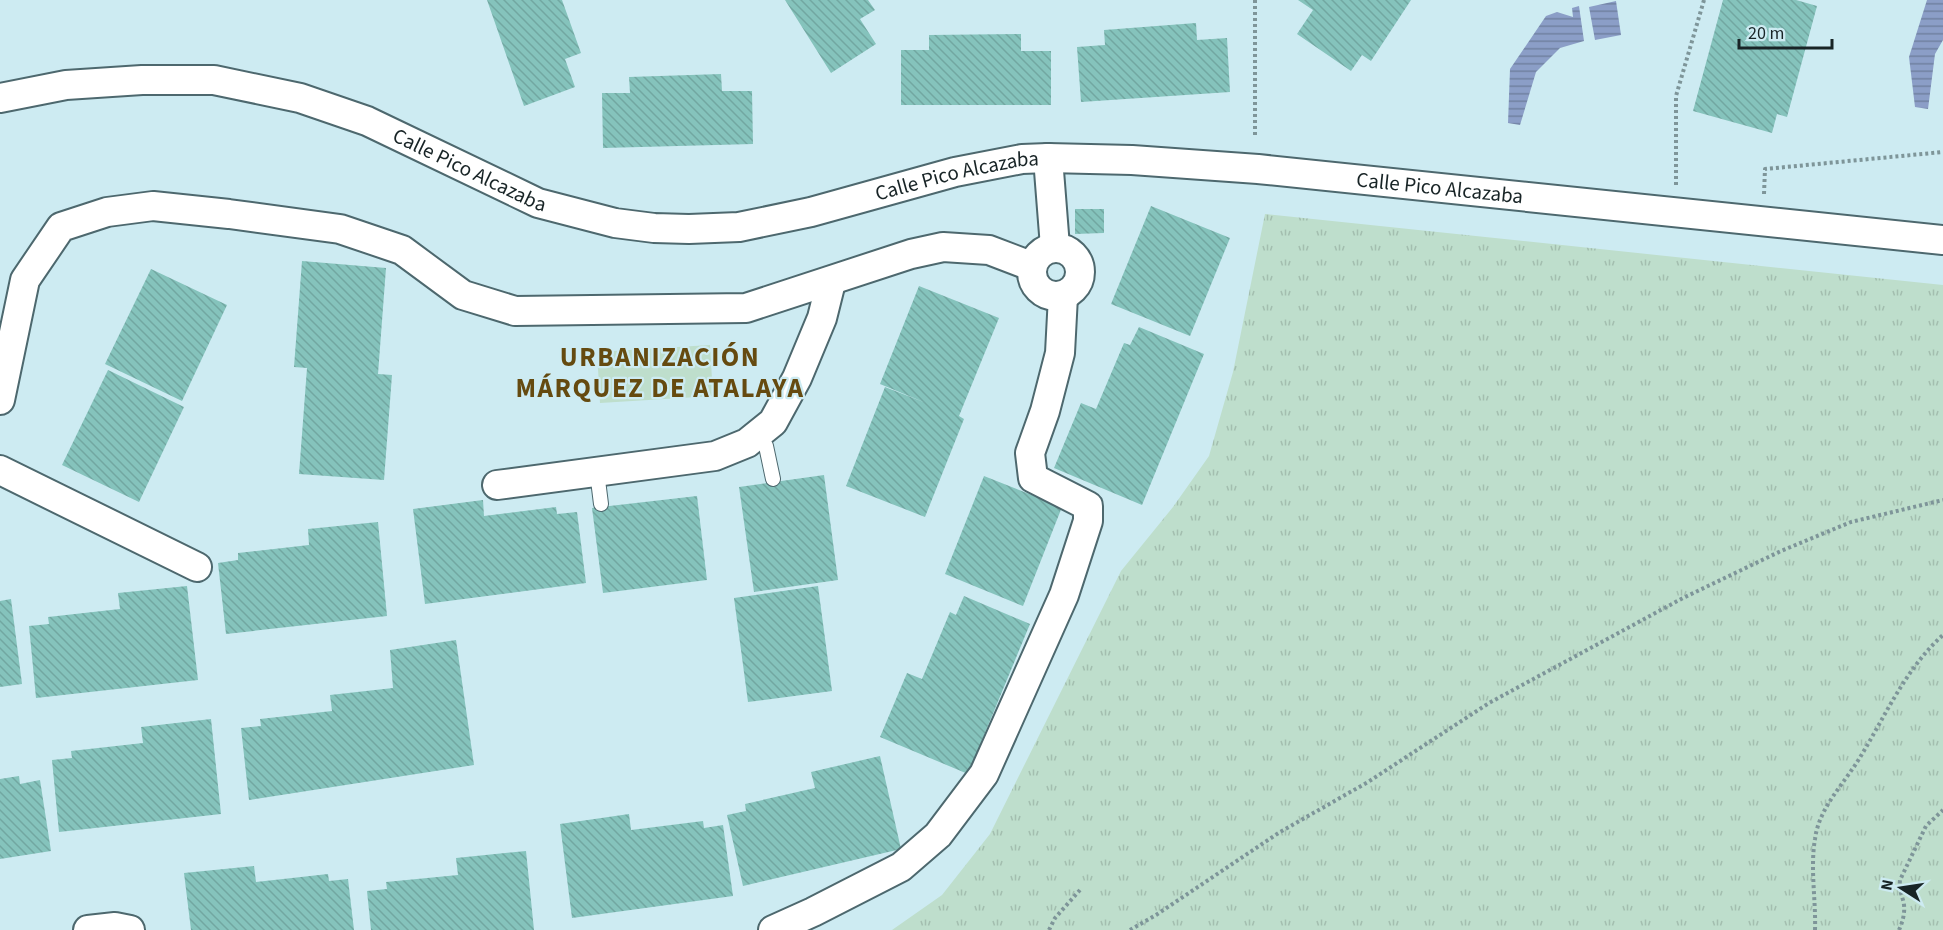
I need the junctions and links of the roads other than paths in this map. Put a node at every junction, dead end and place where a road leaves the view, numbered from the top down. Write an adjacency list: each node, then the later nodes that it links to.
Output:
1 (0, 98): 2 (street, Calle Pico Alcazaba)
2 (1048, 158): 3 (street, Calle Pico Alcazaba); 4 (street)
3 (1943, 240)
4 (1054, 247): 5 (street); 7 (street)
5 (1032, 266): 6 (street); 7 (street)
6 (831, 282): 8 (street); 9 (street)
7 (1063, 296): 18 (street)
8 (0, 400)
9 (759, 434): 11 (street); 12 (lane)
10 (0, 470): 15 (street)
11 (597, 472): 13 (street); 14 (lane)
12 (773, 479)
13 (497, 484)
14 (601, 504)
15 (197, 567)
16 (88, 930): 17 (street)
17 (130, 930)
18 (773, 930)

